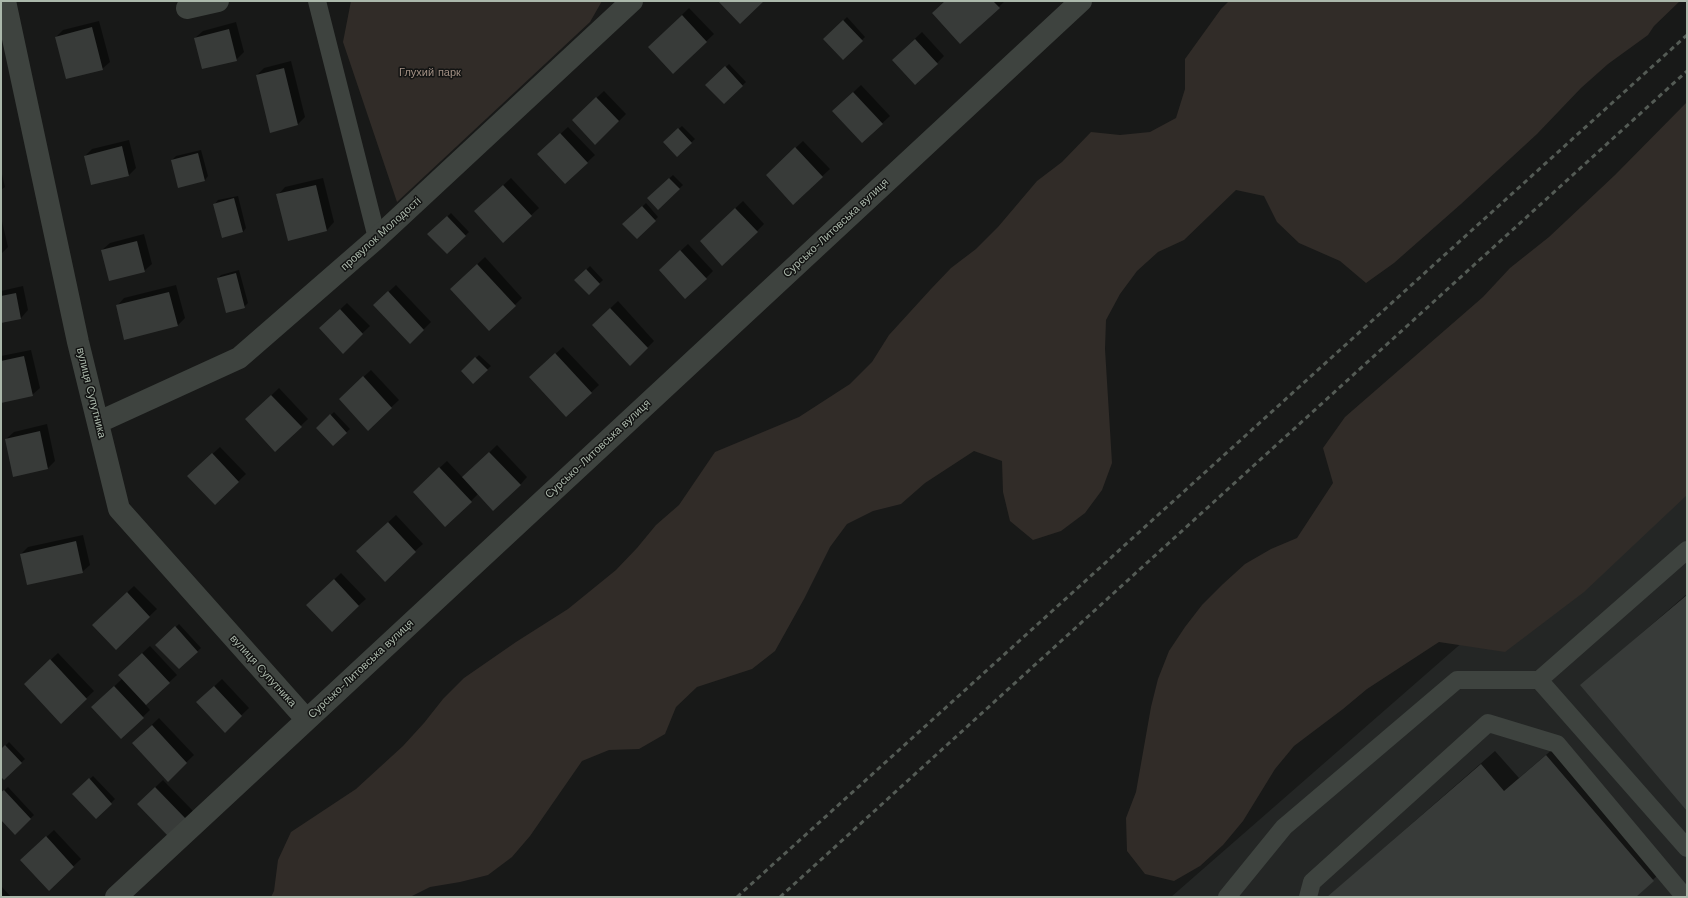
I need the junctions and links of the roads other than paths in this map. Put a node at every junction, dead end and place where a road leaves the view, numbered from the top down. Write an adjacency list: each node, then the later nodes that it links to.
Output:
1 (4, 1): 7 (street, вулиця Супутника)
2 (218, 1): 6 (street)
3 (317, 1): 8 (lane)
4 (632, 1): 8 (street, провулок Молодості)
5 (1081, 1): 12 (street, Сурсько-Литовська вулиця)
6 (187, 8)
7 (7, 40): 9 (street, вулиця Супутника)
8 (377, 238): 9 (street, провулок Молодості)
9 (99, 422): 12 (street, вулиця Супутника)
10 (1687, 550): 11 (lane)
11 (1539, 680): 13 (lane); 15 (lane)
12 (306, 719): 14 (street, Сурсько-Литовська вулиця)
13 (1687, 848)
14 (116, 897)
15 (1227, 897)
16 (1308, 897): 17 (lane)
17 (1685, 897)

